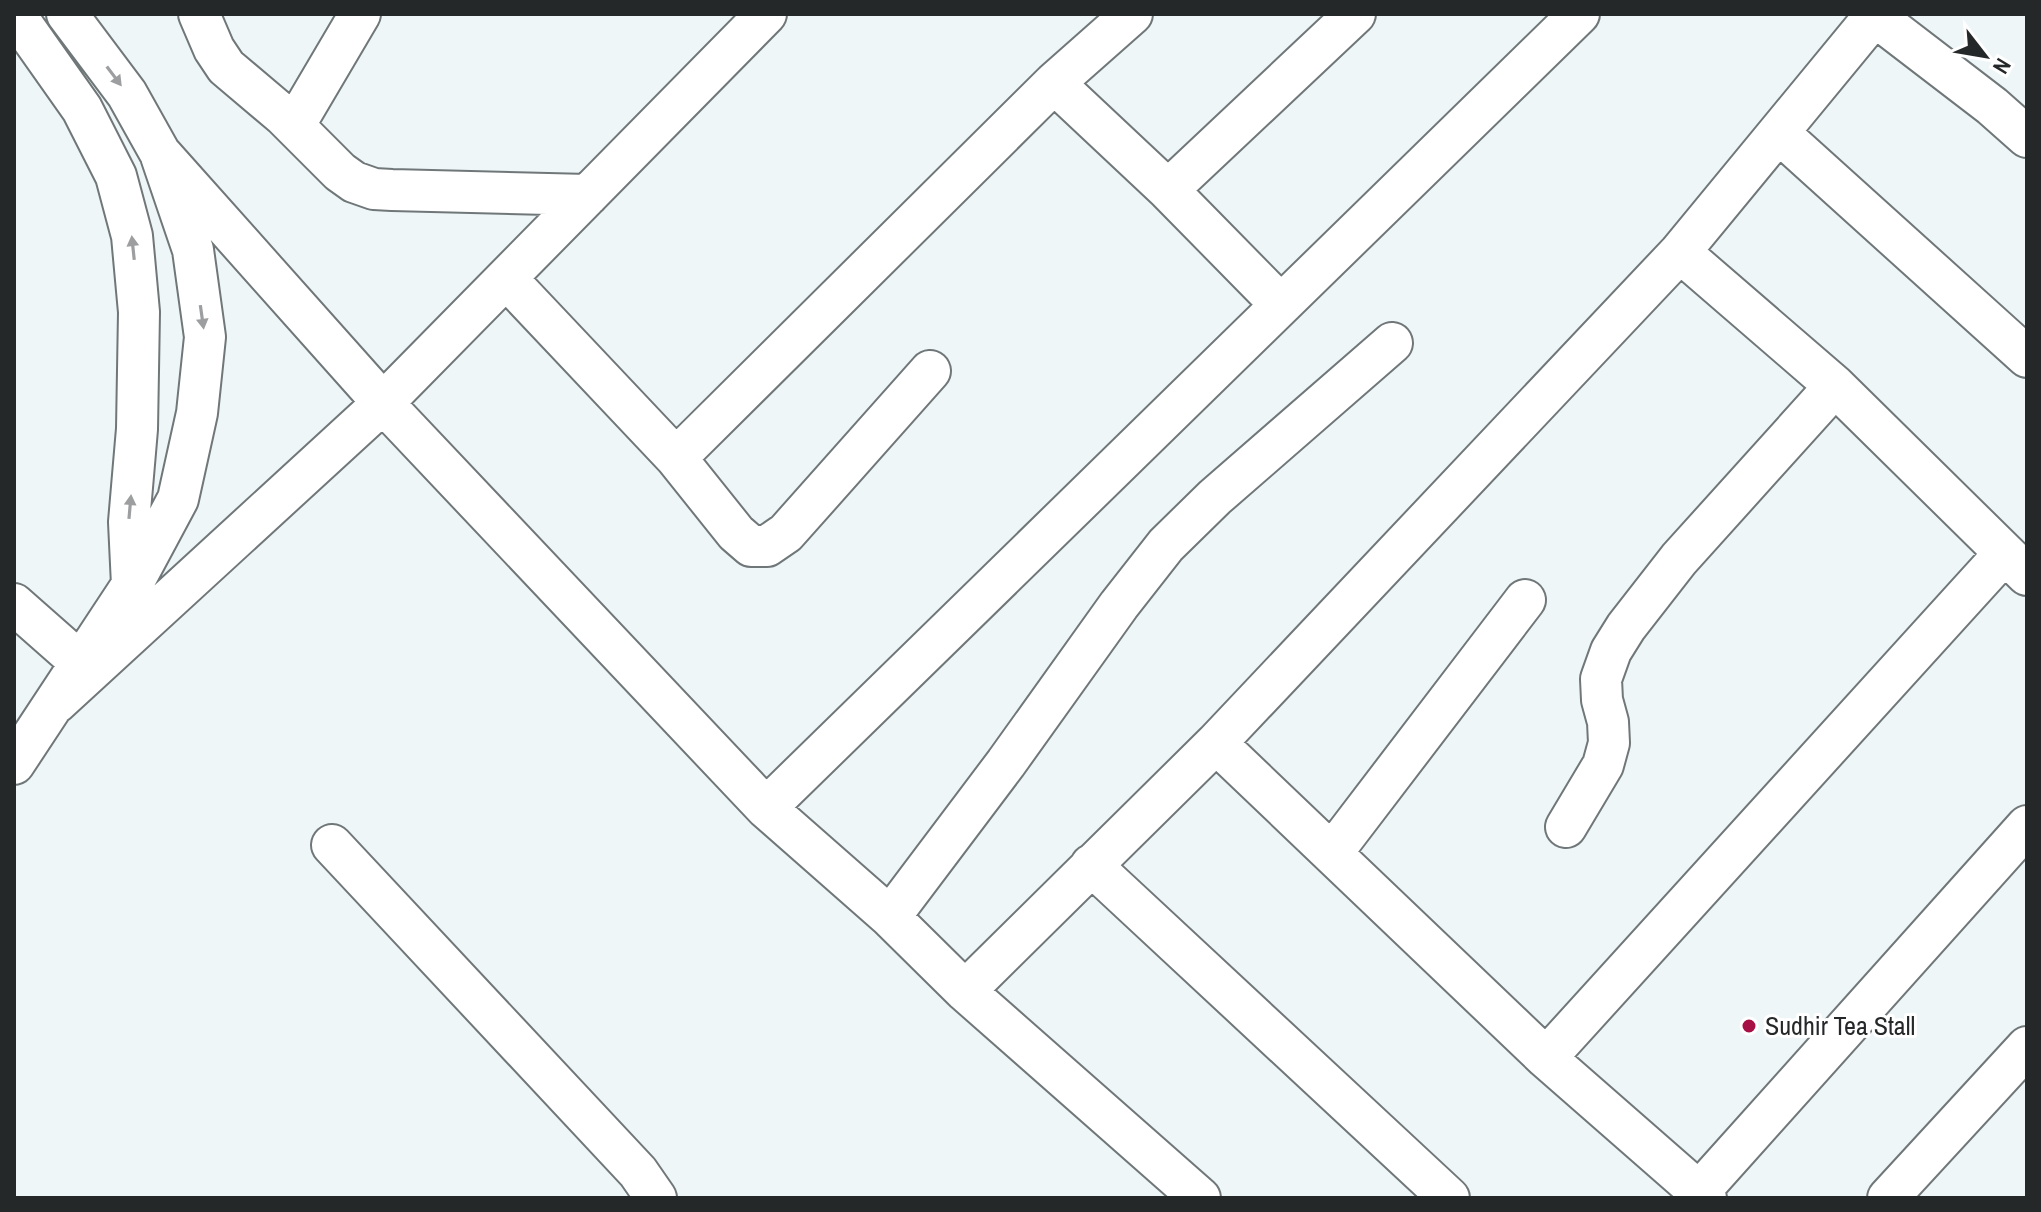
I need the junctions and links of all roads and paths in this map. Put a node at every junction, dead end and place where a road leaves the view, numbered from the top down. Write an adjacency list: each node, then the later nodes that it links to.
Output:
1 (15, 14): 27 (street, one-way to 1)
2 (67, 14): 14 (street, one-way to 14)
3 (199, 14): 11 (street)
4 (360, 14): 11 (street)
5 (766, 14): 16 (street)
6 (1132, 14): 10 (street)
7 (1355, 14): 15 (street)
8 (1579, 14): 19 (street)
9 (1874, 15): 12 (street); 13 (street)
10 (1054, 83): 15 (street); 25 (street)
11 (294, 126): 16 (street)
12 (1779, 133): 17 (street); 21 (street)
13 (2027, 137)
14 (160, 153): 24 (street); 27 (street, one-way to 27)
15 (1168, 190): 19 (street)
16 (588, 195): 18 (street)
17 (1680, 252): 23 (street); 31 (street)
18 (506, 278): 24 (street); 25 (street)
19 (1281, 305): 33 (street)
20 (1392, 343): 39 (street)
21 (2027, 357)
22 (930, 371): 25 (street)
23 (1835, 386): 26 (street); 35 (street)
24 (383, 403): 30 (street); 33 (street)
25 (676, 458)
26 (2016, 564): 42 (street)
27 (132, 585): 30 (street)
28 (1525, 600): 37 (street)
29 (14, 604): 30 (street)
30 (86, 667): 32 (street)
31 (1216, 743): 37 (street); 38 (street)
32 (14, 764)
33 (766, 808): 39 (street)
34 (2027, 826): 43 (street)
35 (1566, 827)
36 (332, 845): 44 (street)
37 (1332, 853): 42 (street)
38 (1091, 865): 40 (street); 46 (street)
39 (890, 917): 40 (street)
40 (965, 991): 45 (street)
41 (2027, 1047): 47 (street)
42 (1546, 1058): 43 (street)
43 (1702, 1195)
44 (656, 1198)
45 (1200, 1198)
46 (1449, 1198)
47 (1888, 1198)

